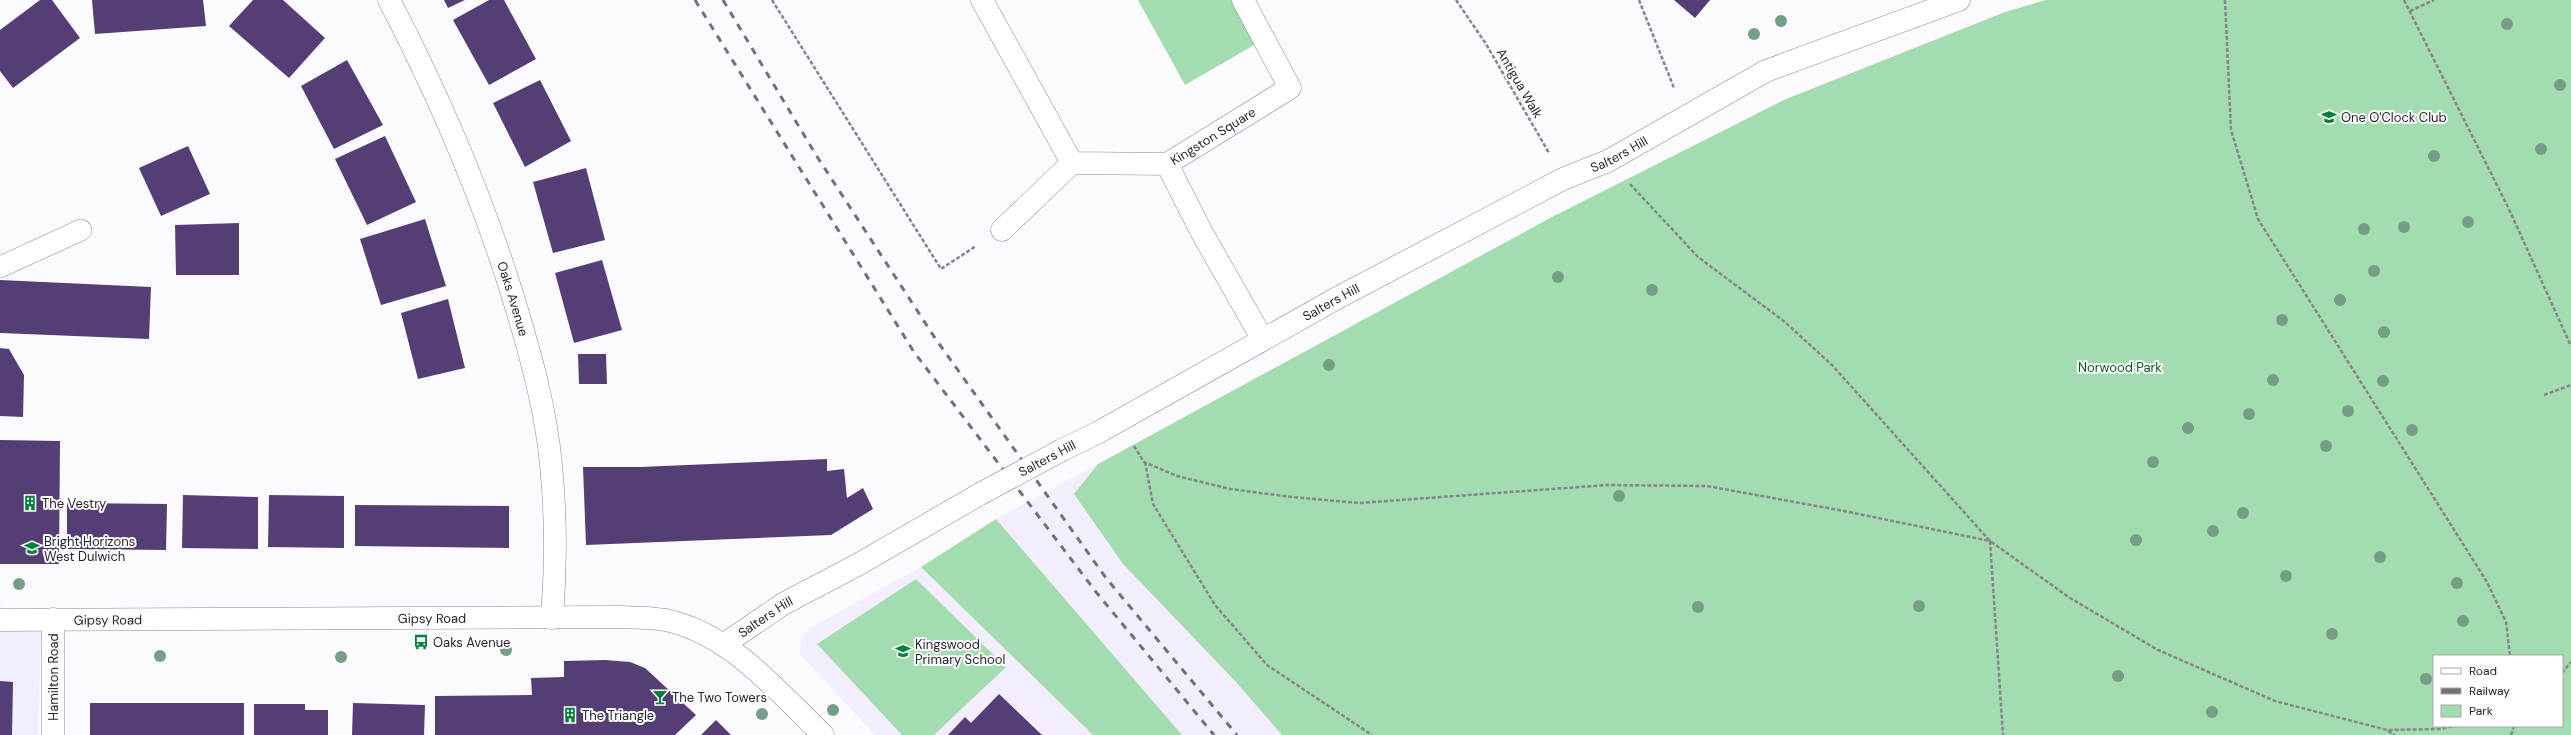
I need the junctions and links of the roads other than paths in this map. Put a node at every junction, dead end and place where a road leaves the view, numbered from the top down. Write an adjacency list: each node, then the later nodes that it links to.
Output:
1 (389, 0): 11 (street, Oaks Avenue)
2 (982, 0): 5 (street)
3 (1243, 0): 6 (street, Kingston Square)
4 (1959, 0): 10 (street, Salters Hill)
5 (1072, 163): 6 (street, Kingston Square); 8 (street)
6 (1167, 164): 10 (street)
7 (81, 230): 9 (lane)
8 (1002, 230)
9 (0, 267)
10 (1263, 340): 14 (street, Salters Hill, bridge)
11 (552, 618): 12 (street, Gipsy Road); 14 (street, Gipsy Road)
12 (53, 619): 13 (street, Gipsy Road); 15 (street, Hamilton Road)
13 (0, 620)
14 (723, 645): 16 (street, Gipsy Road)
15 (53, 735)
16 (823, 735)

